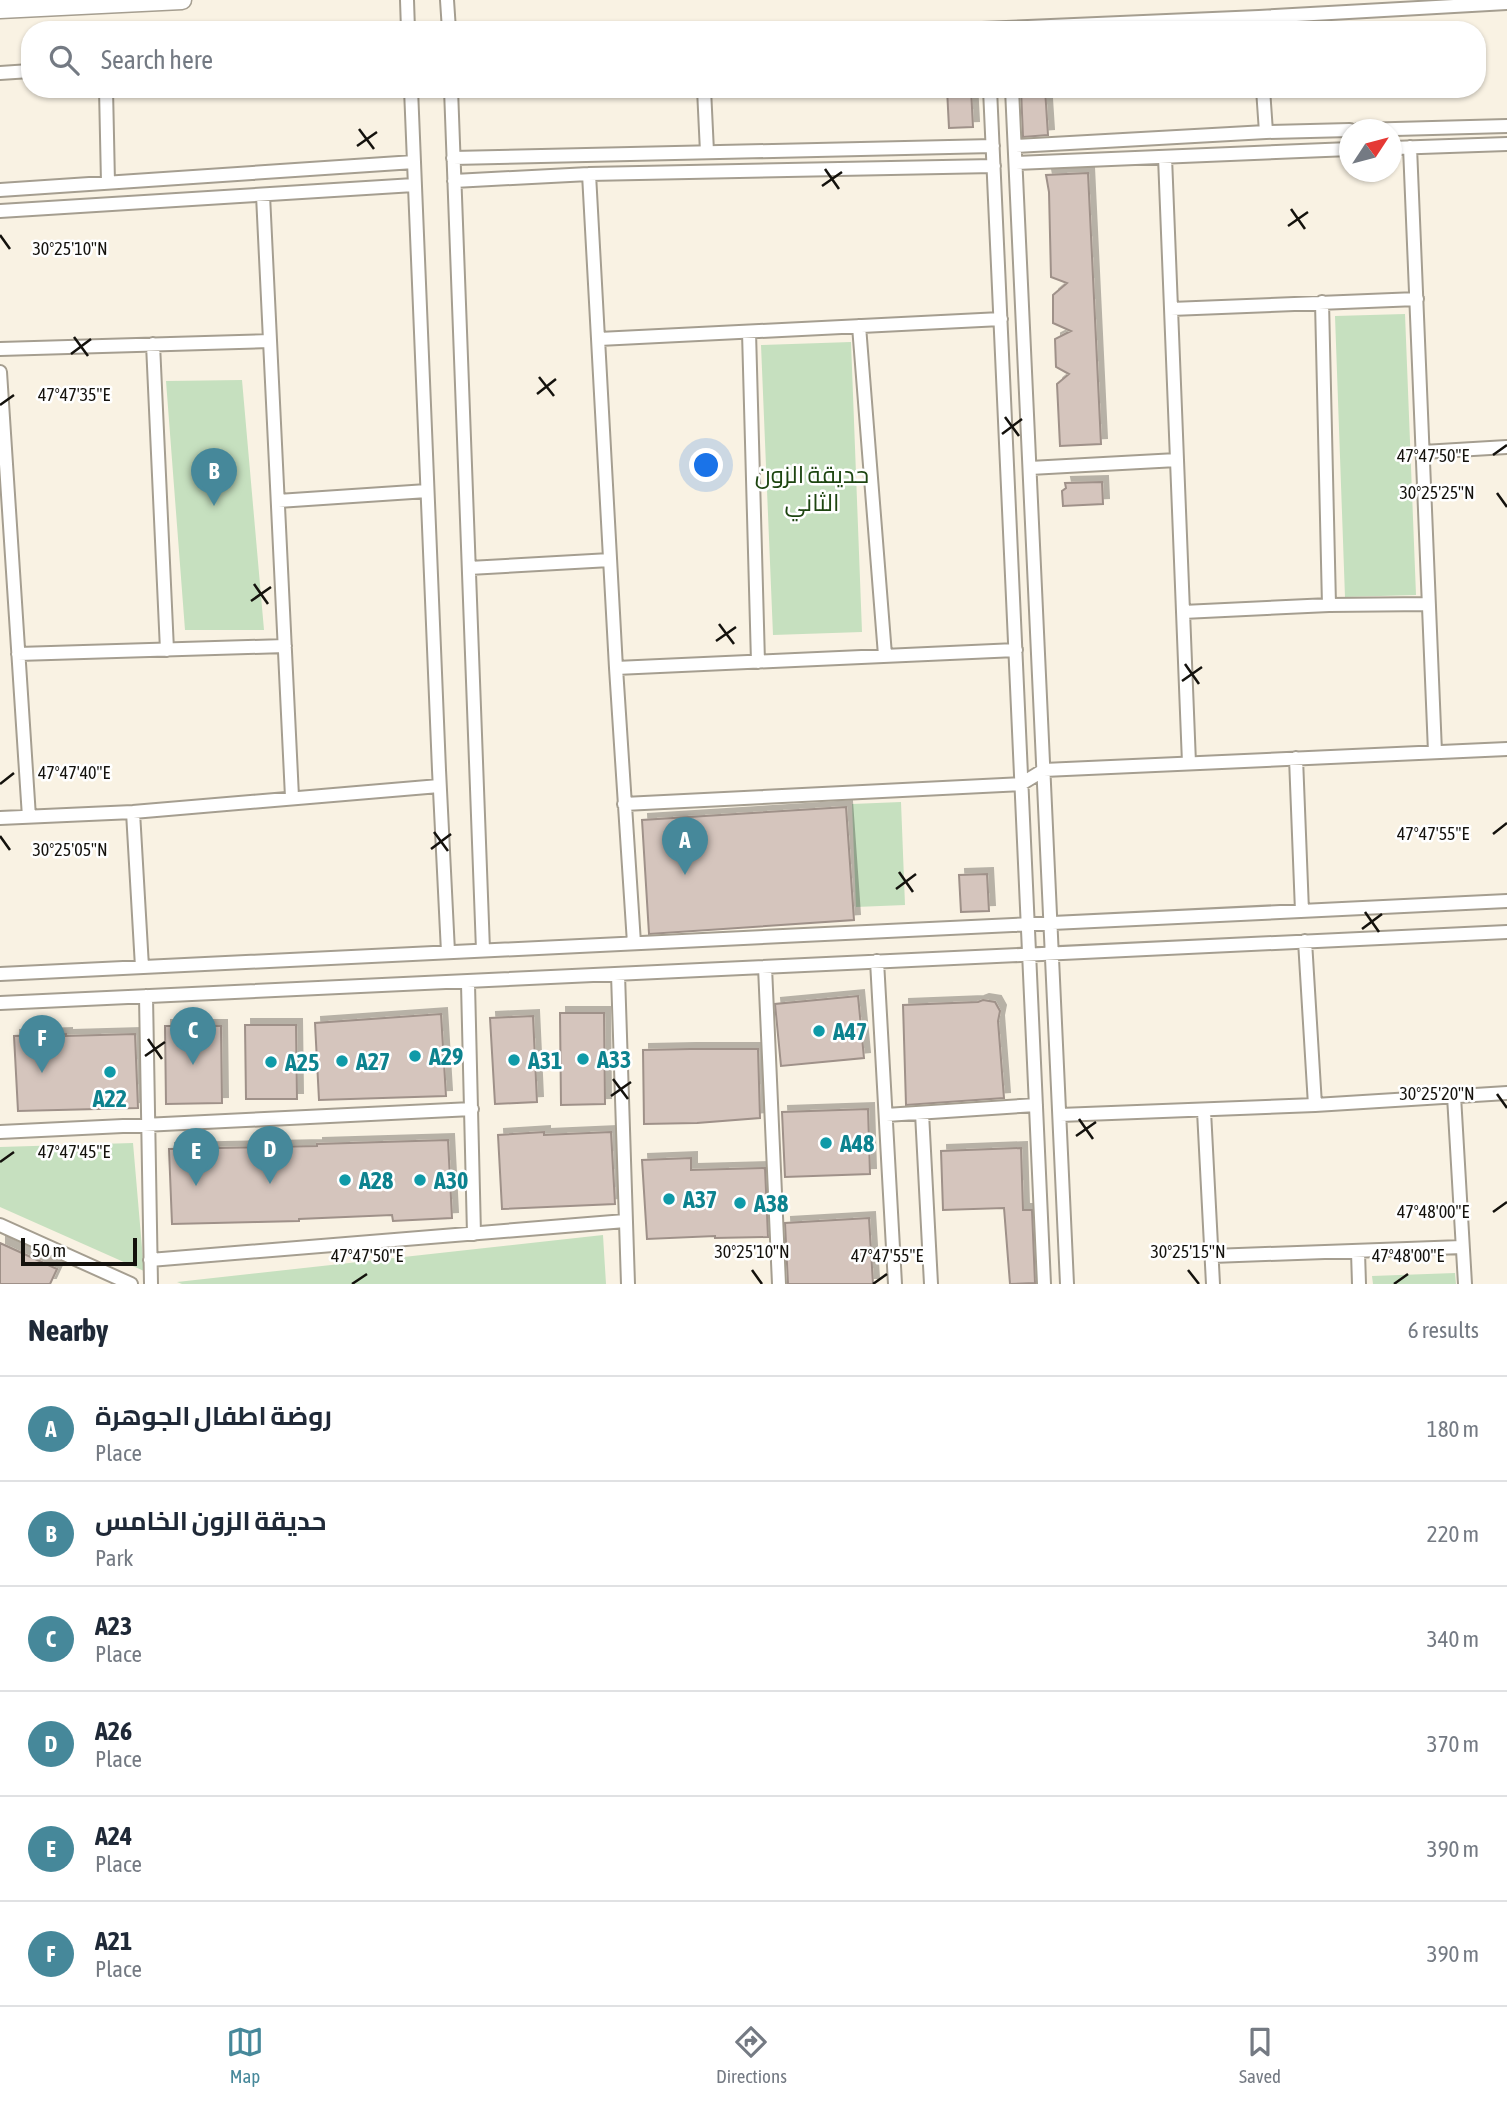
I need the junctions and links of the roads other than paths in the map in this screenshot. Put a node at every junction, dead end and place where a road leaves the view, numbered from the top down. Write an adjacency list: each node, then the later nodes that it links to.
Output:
1 (182, 0): 4 (main road)
2 (407, 0): 7 (street)
3 (447, 0): 8 (street)
4 (127, 1): 6 (main road)
5 (1507, 3): 9 (street)
6 (0, 9)
7 (408, 21)
8 (448, 21)
9 (1285, 21)
10 (21, 72): 11 (street)
11 (0, 73)
12 (106, 98): 35 (street)
13 (411, 98): 32 (street)
14 (451, 98): 31 (street)
15 (704, 98): 27 (street)
16 (990, 98): 29 (street)
17 (1012, 98): 28 (street)
18 (1264, 98): 22 (street)
19 (1507, 125): 20 (street)
20 (1402, 129)
21 (1339, 130): 22 (street)
22 (1266, 132): 28 (street)
23 (1507, 144): 25 (street)
24 (1402, 147): 25 (street)
25 (1410, 147): 40 (street)
26 (1339, 149): 30 (street)
27 (707, 152): 29 (street); 31 (street)
28 (1015, 154): 29 (street); 30 (street); 54 (street)
29 (993, 155): 33 (street); 43 (street)
30 (1165, 156): 42 (street)
31 (453, 158): 34 (street)
32 (414, 162): 35 (street); 36 (street)
33 (589, 174): 34 (street); 46 (street)
34 (454, 181): 59 (street)
35 (108, 183): 37 (street)
36 (414, 185): 38 (street); 55 (street)
37 (0, 190)
38 (263, 195): 39 (street); 47 (street)
39 (0, 211)
40 (1417, 299): 41 (street); 52 (street)
41 (1322, 302): 42 (street); 61 (street)
42 (1171, 309): 53 (street)
43 (1001, 319): 44 (street); 65 (street)
44 (859, 326): 45 (street); 67 (street)
45 (749, 332): 46 (street); 68 (street)
46 (599, 339): 58 (street)
47 (270, 341): 48 (street); 56 (street)
48 (153, 344): 49 (street); 64 (street)
49 (0, 349)
50 (0, 372): 57 (street)
51 (1507, 447): 52 (street)
52 (1423, 452): 60 (street)
53 (1177, 460): 54 (street); 62 (street)
54 (1030, 468): 74 (street)
55 (427, 491): 56 (street); 76 (street)
56 (278, 501): 63 (street)
57 (5, 516): 66 (street)
58 (610, 560): 59 (street); 69 (street)
59 (468, 568): 89 (street)
60 (1429, 604): 61 (street); 71 (street)
61 (1329, 605): 62 (street)
62 (1183, 612): 73 (street)
63 (285, 646): 64 (street); 77 (street)
64 (167, 650): 66 (street)
65 (1016, 650): 67 (street); 75 (street)
66 (18, 654): 80 (street)
67 (886, 655): 68 (street)
68 (758, 662): 69 (street)
69 (616, 668): 78 (street)
70 (1507, 748): 71 (street)
71 (1435, 752): 72 (street)
72 (1296, 758): 73 (street); 83 (street)
73 (1189, 763): 74 (street)
74 (1044, 770): 75 (street); 84 (street)
75 (1021, 784): 78 (street); 85 (street)
76 (439, 786): 77 (street); 90 (street)
77 (292, 797): 79 (street)
78 (624, 804): 88 (street)
79 (133, 812): 80 (street); 94 (street)
80 (29, 817): 81 (street)
81 (0, 818)
82 (1507, 901): 83 (street)
83 (1302, 911): 84 (street)
84 (1051, 923): 85 (street); 91 (street)
85 (1028, 924): 88 (street); 92 (street)
86 (1507, 932): 87 (street)
87 (1306, 941): 91 (street); 104 (street)
88 (634, 943): 89 (street)
89 (483, 950): 90 (street)
90 (449, 952): 94 (street)
91 (1052, 953): 92 (street); 109 (street)
92 (1029, 954): 93 (street); 103 (street)
93 (877, 961): 95 (street); 108 (street)
94 (142, 967): 96 (street)
95 (765, 967): 97 (street); 122 (street)
96 (0, 974)
97 (618, 974): 99 (street); 112 (street)
98 (468, 984): 105 (street)
99 (146, 996): 100 (street); 110 (street)
100 (0, 1003)
101 (1507, 1093): 102 (street)
102 (1454, 1096): 104 (street); 115 (street)
103 (1036, 1104): 107 (street); 125 (street)
104 (1314, 1105): 106 (street)
105 (471, 1109): 110 (street); 114 (street)
106 (1204, 1111): 109 (street); 117 (street)
107 (922, 1113): 108 (street); 124 (street)
108 (886, 1115): 123 (street)
109 (1060, 1115): 126 (street)
110 (148, 1125): 111 (street); 118 (street)
111 (0, 1132)
112 (625, 1222): 114 (street); 121 (street)
113 (0, 1225): 119 (street)
114 (474, 1234): 118 (street)
115 (1462, 1247): 116 (street); 129 (street)
116 (1358, 1252): 117 (street); 128 (street)
117 (1212, 1256): 127 (street)
118 (150, 1260): 120 (street)
119 (131, 1284)
120 (151, 1284)
121 (628, 1284)
122 (779, 1284)
123 (895, 1284)
124 (931, 1284)
125 (1044, 1284)
126 (1068, 1284)
127 (1213, 1284)
128 (1360, 1284)
129 (1465, 1284)

